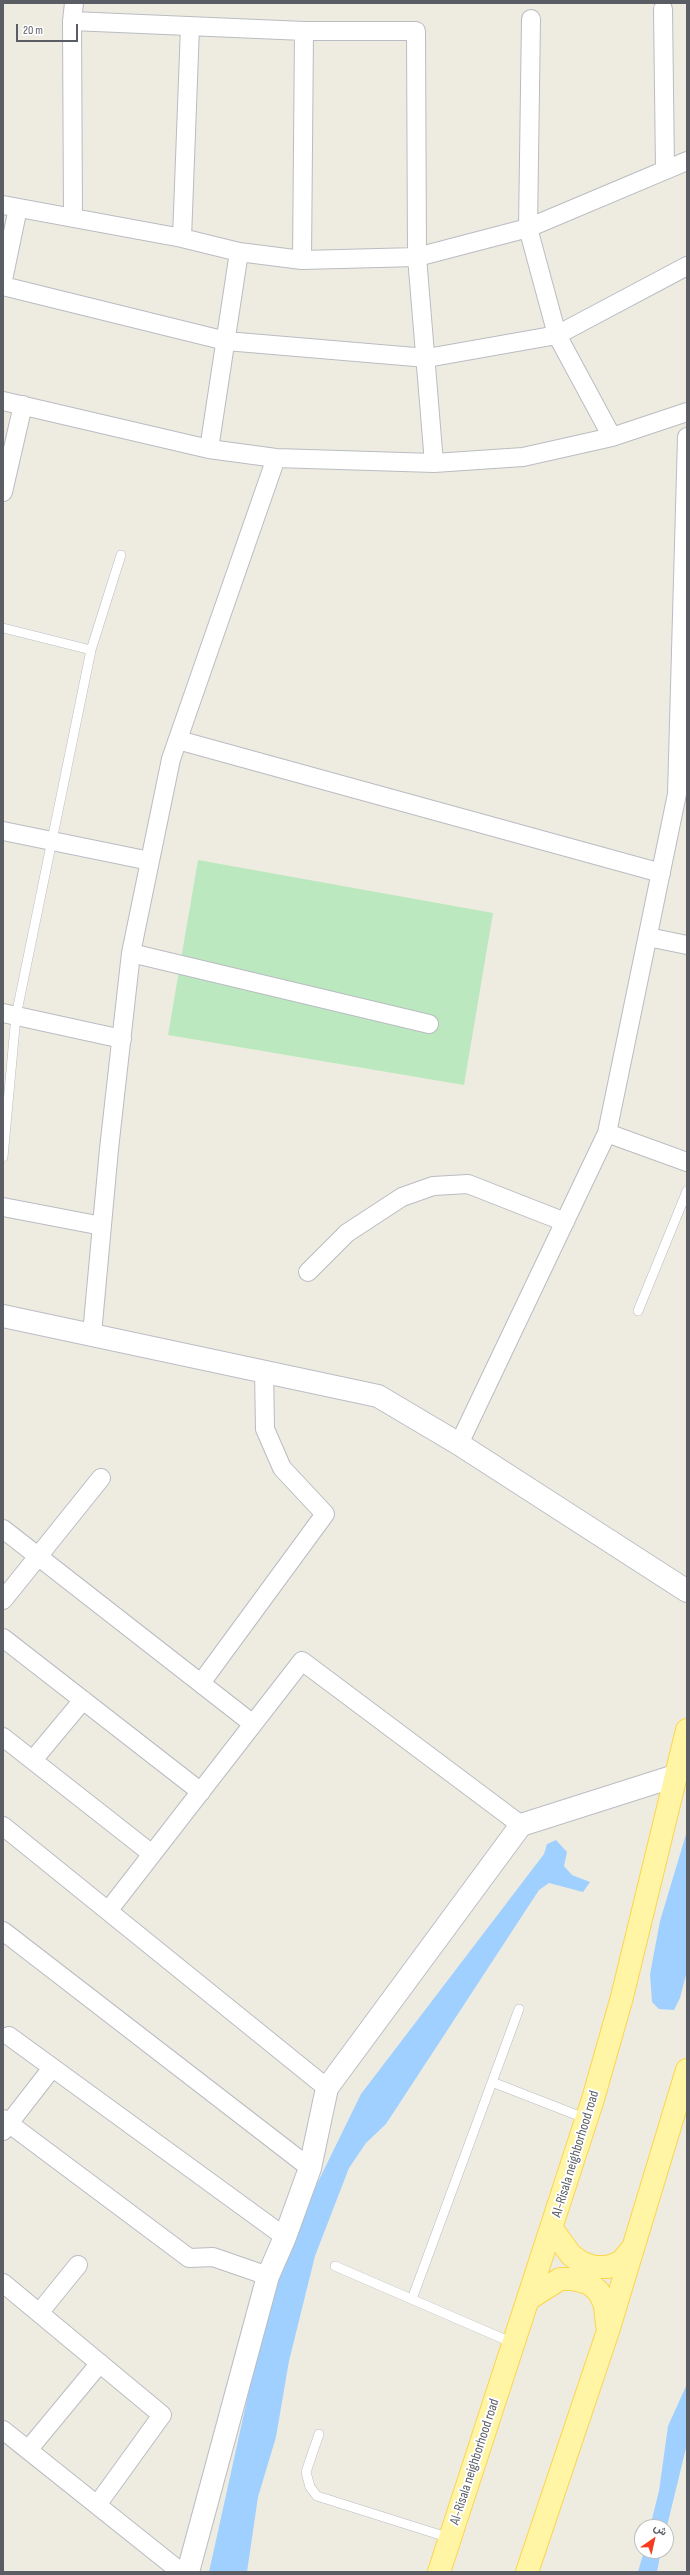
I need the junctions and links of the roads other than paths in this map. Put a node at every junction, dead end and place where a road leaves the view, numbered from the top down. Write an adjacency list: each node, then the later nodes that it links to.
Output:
1 (74, 3): 4 (street)
2 (663, 9): 8 (street)
3 (531, 18): 11 (street)
4 (72, 21): 5 (street); 10 (street)
5 (190, 27): 6 (street); 12 (street)
6 (304, 31): 14 (street); 15 (street)
7 (687, 161): 8 (street)
8 (666, 170): 11 (street)
9 (11, 207): 10 (street); 17 (street)
10 (72, 218): 12 (street)
11 (528, 228): 14 (street); 19 (street)
12 (182, 238): 13 (street)
13 (239, 252): 15 (street); 20 (street)
14 (417, 257): 15 (street); 21 (street)
15 (302, 260)
16 (687, 266): 19 (street)
17 (3, 280)
18 (3, 286): 20 (street)
19 (557, 335): 21 (street); 25 (street)
20 (226, 341): 21 (street); 27 (street)
21 (427, 358): 29 (street)
22 (3, 401): 23 (street)
23 (23, 405): 27 (street); 30 (street)
24 (687, 412): 25 (street)
25 (612, 436): 29 (street)
26 (687, 437): 31 (street)
27 (209, 449): 28 (street)
28 (276, 458): 29 (street); 35 (street)
29 (434, 463)
30 (3, 492)
31 (686, 504): 39 (street)
32 (121, 555): 34 (lane)
33 (3, 628): 34 (lane)
34 (91, 650): 37 (lane)
35 (178, 740): 38 (street); 39 (street)
36 (3, 830): 37 (street)
37 (51, 840): 38 (street); 43 (lane)
38 (150, 861): 42 (street)
39 (661, 873): 40 (street)
40 (648, 937): 41 (street); 46 (street)
41 (687, 945)
42 (131, 953): 44 (street); 45 (street)
43 (10, 1014): 45 (street); 47 (lane)
44 (429, 1024)
45 (122, 1039): 52 (street)
46 (607, 1133): 48 (street); 51 (street)
47 (3, 1157)
48 (687, 1162)
49 (687, 1191): 54 (lane)
50 (3, 1207): 52 (street)
51 (565, 1222): 53 (street); 58 (street)
52 (102, 1226): 56 (street)
53 (308, 1272)
54 (638, 1311)
55 (3, 1316): 56 (street)
56 (92, 1334): 57 (street)
57 (264, 1371): 58 (street); 65 (street)
58 (459, 1444): 62 (street)
59 (101, 1478): 61 (street)
60 (3, 1529): 61 (street)
61 (38, 1556): 63 (street); 65 (street)
62 (687, 1591)
63 (3, 1600)
64 (3, 1638): 66 (street)
65 (201, 1683): 67 (street)
66 (83, 1700): 70 (street); 72 (street)
67 (253, 1724): 72 (street); 73 (street)
68 (687, 1730): 71 (main road, Al-Risala neighborhood road)
69 (3, 1737): 70 (street)
70 (33, 1760): 75 (street)
71 (675, 1776): 73 (street); 84 (main road, Al-Risala neighborhood road)
72 (201, 1792): 75 (street)
73 (521, 1825): 83 (street)
74 (3, 1826): 76 (street)
75 (152, 1854): 76 (street)
76 (108, 1911): 83 (street)
77 (3, 1931): 86 (street)
78 (519, 2009): 82 (lane)
79 (9, 2036): 80 (street)
80 (52, 2068): 85 (street); 88 (street)
81 (687, 2070): 89 (main road)
82 (492, 2082): 84 (lane); 95 (lane)
83 (327, 2088): 86 (street)
84 (587, 2119): 87 (main road, Al-Risala neighborhood road)
85 (5, 2125): 92 (street)
86 (310, 2168): 88 (street)
87 (552, 2229): 89 (main road); 94 (main road, Al-Risala neighborhood road)
88 (285, 2237): 92 (street)
89 (631, 2250): 97 (main road)
90 (78, 2265): 96 (street)
91 (335, 2266): 95 (lane)
92 (268, 2276): 106 (street)
93 (3, 2283): 96 (street)
94 (530, 2298): 97 (main road); 98 (main road, Al-Risala neighborhood road)
95 (412, 2299): 98 (lane)
96 (39, 2313): 99 (street)
97 (608, 2331): 108 (main road)
98 (515, 2343): 104 (main road, Al-Risala neighborhood road)
99 (100, 2363): 102 (street); 103 (street)
100 (3, 2430): 102 (street)
101 (319, 2434): 104 (lane)
102 (28, 2450): 103 (street)
103 (97, 2505): 105 (street)
104 (450, 2538): 107 (main road, Al-Risala neighborhood road)
105 (181, 2572)
106 (188, 2572)
107 (439, 2572)
108 (527, 2572)

